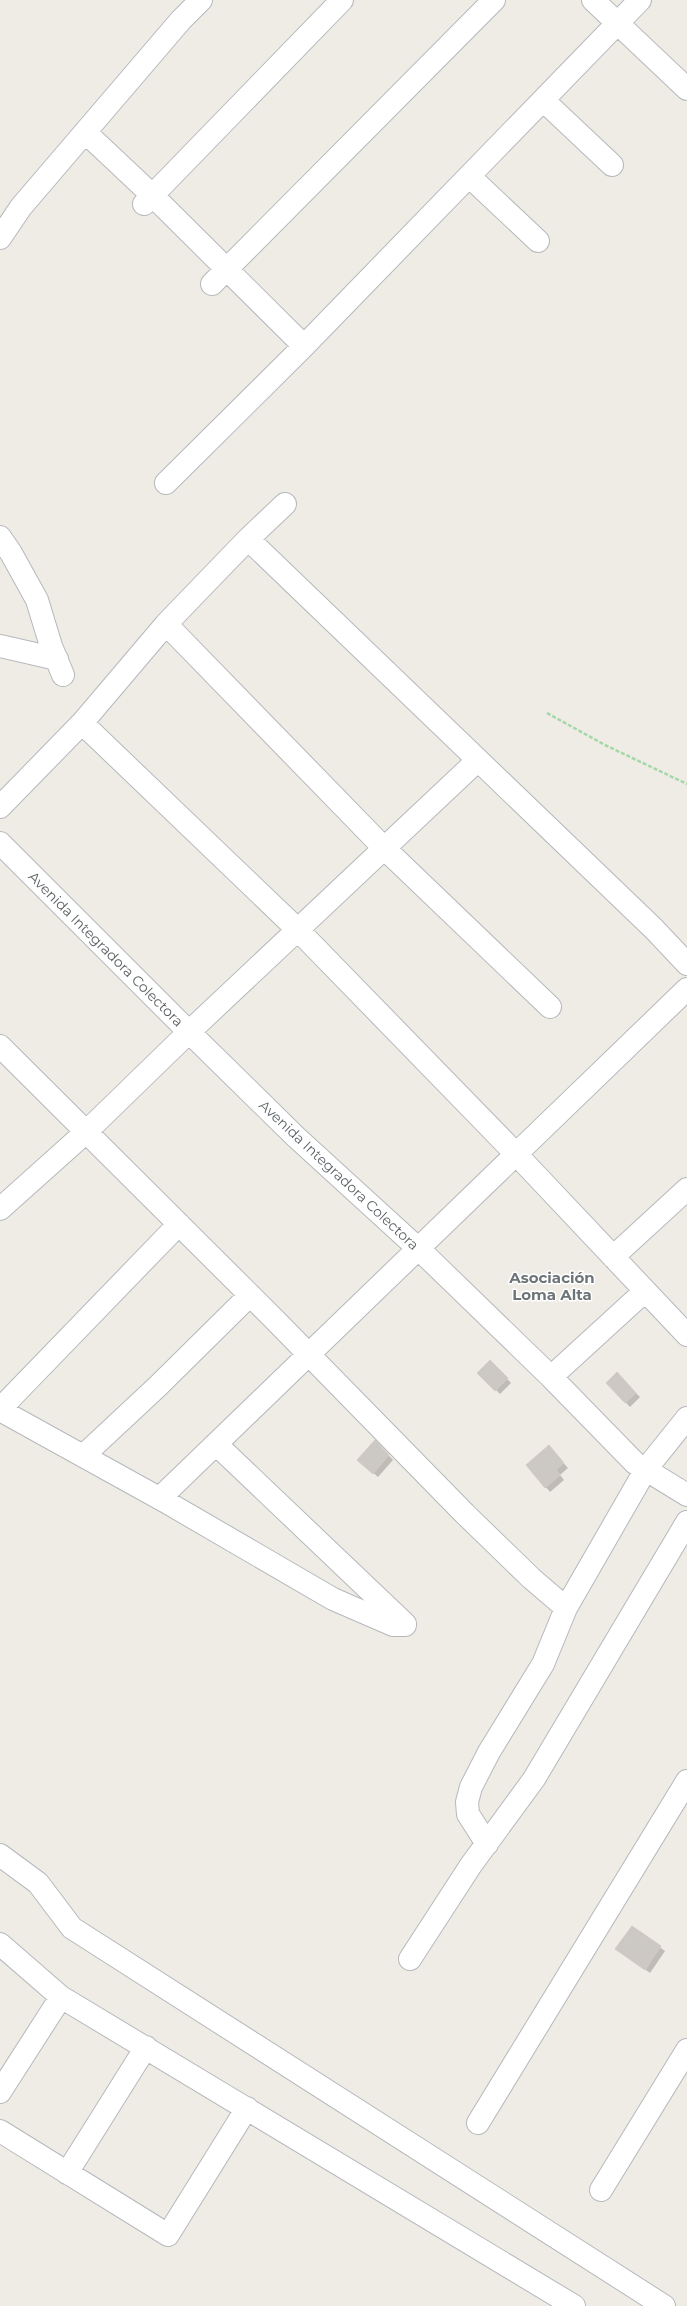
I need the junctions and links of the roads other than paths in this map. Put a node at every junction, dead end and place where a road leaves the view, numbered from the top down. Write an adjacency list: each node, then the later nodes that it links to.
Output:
1 (201, 0): 9 (street)
2 (342, 0): 12 (street)
3 (494, 0): 15 (street)
4 (593, 0): 6 (street)
5 (640, 0): 6 (street)
6 (618, 23): 7 (street); 8 (street)
7 (687, 89)
8 (543, 100): 10 (street); 11 (street)
9 (85, 132): 12 (street); 13 (street)
10 (612, 165)
11 (470, 176): 14 (street); 16 (street)
12 (148, 200): 15 (street)
13 (0, 238)
14 (538, 241)
15 (219, 277): 16 (street)
16 (304, 346): 17 (street)
17 (166, 483)
18 (286, 504): 20 (street)
19 (0, 537): 22 (street)
20 (248, 539): 21 (street); 24 (street)
21 (166, 624): 23 (street); 27 (street)
22 (0, 646)
23 (82, 723): 25 (street); 28 (street)
24 (478, 760): 27 (street); 29 (street)
25 (0, 807)
26 (0, 843): 32 (street, Avenida Integradora Colectora)
27 (384, 848): 28 (street); 31 (street)
28 (298, 930): 32 (street); 35 (street)
29 (687, 964)
30 (687, 989): 35 (street)
31 (550, 1007)
32 (189, 1032): 34 (street); 39 (street, Avenida Integradora Colectora)
33 (0, 1046): 34 (street)
34 (86, 1132): 37 (street); 38 (street)
35 (517, 1155): 39 (street); 40 (street)
36 (687, 1189): 40 (street)
37 (0, 1209)
38 (178, 1224): 42 (street); 46 (street)
39 (419, 1250): 44 (street); 45 (street, Avenida Integradora Colectora)
40 (613, 1257): 41 (street)
41 (645, 1291): 43 (street); 45 (street)
42 (250, 1295): 44 (street); 49 (street)
43 (687, 1335)
44 (309, 1356): 48 (street); 54 (street)
45 (551, 1377): 50 (street, Avenida Integradora Colectora)
46 (0, 1410): 49 (street)
47 (687, 1418): 50 (street)
48 (217, 1445): 52 (street); 52 (street)
49 (83, 1456): 52 (street)
50 (646, 1469): 51 (street, Avenida Integradora Colectora); 54 (street)
51 (687, 1495)
52 (160, 1498)
53 (687, 1522): 56 (street)
54 (566, 1608): 56 (street)
55 (687, 1781): 65 (street)
56 (487, 1844): 59 (street)
57 (0, 1855): 70 (street)
58 (0, 1944): 60 (street)
59 (410, 1959)
60 (60, 1997): 61 (street); 63 (street)
61 (146, 2046): 64 (street); 67 (street)
62 (687, 2050): 68 (street)
63 (0, 2092)
64 (247, 2108): 67 (street); 69 (street)
65 (478, 2123)
66 (0, 2131): 67 (street)
67 (67, 2173)
68 (601, 2190)
69 (574, 2306)
70 (664, 2306)

